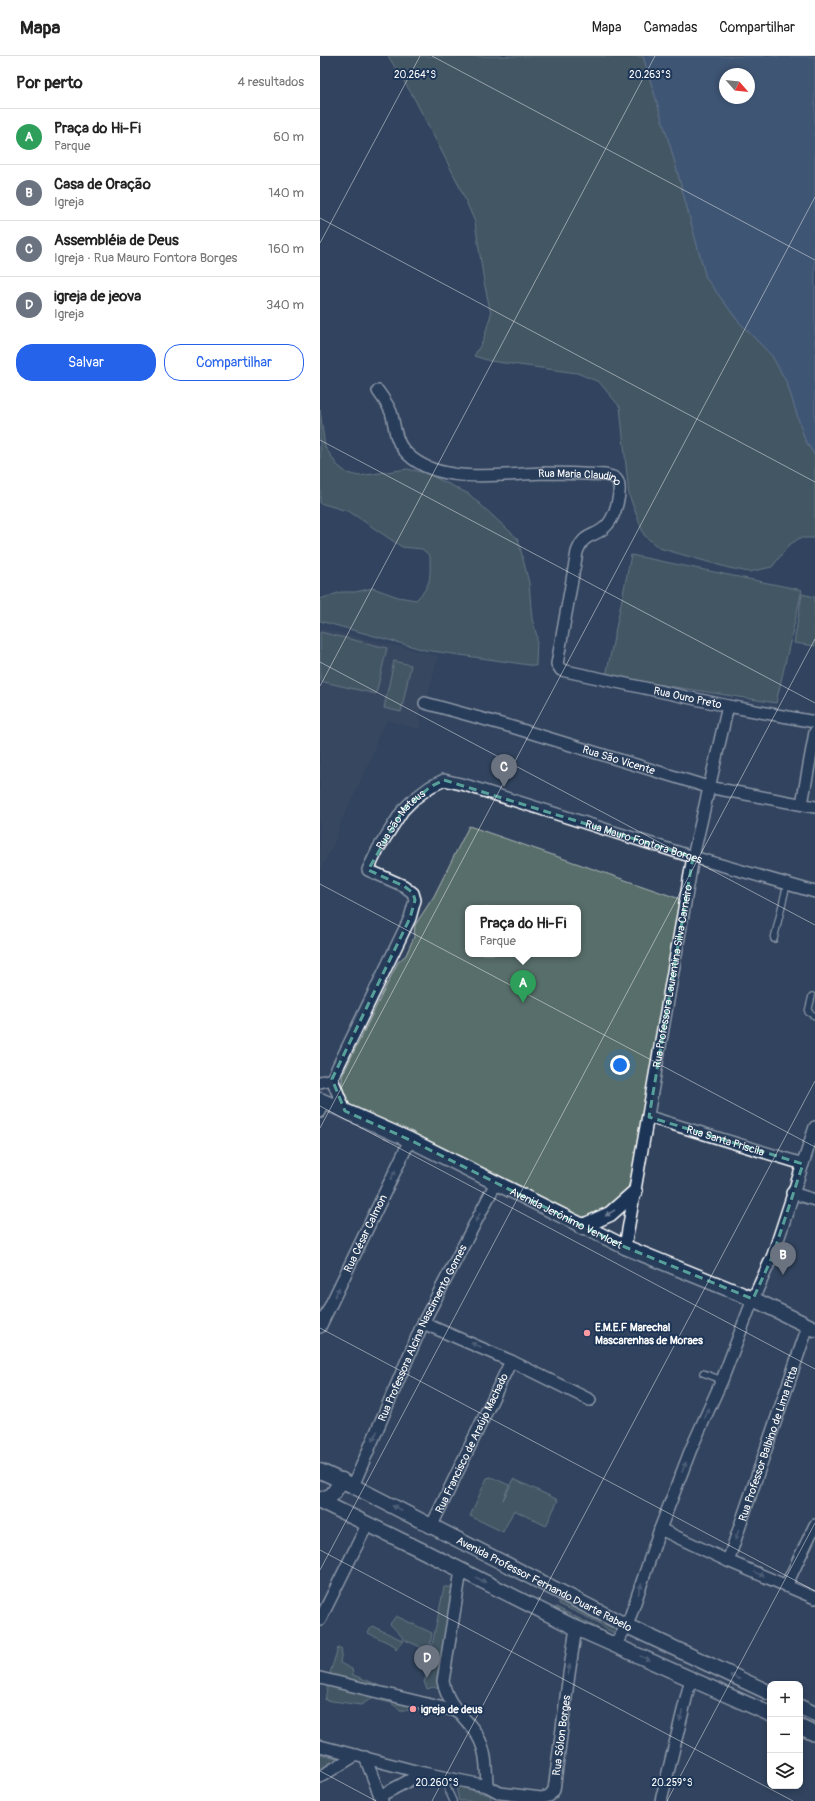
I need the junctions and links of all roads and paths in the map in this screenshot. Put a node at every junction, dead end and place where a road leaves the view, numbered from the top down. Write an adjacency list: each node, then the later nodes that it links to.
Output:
1 (378, 391): 2 (street, Rua Maria Claudino)
2 (561, 670): 4 (street, Rua Ouro Preto)
3 (425, 703): 8 (street, Rua São Vicente)
4 (728, 706): 5 (street, Rua Ouro Preto); 8 (street, Rua Professora Laurentina Silva Carneiro)
5 (815, 722)
6 (815, 732): 9 (street)
7 (444, 780): 11 (street, Rua Mauro Fontora Borges); 17 (street, Rua São Mateus)
8 (708, 787): 9 (street, Rua São Vicente); 11 (street, Rua Professora Laurentina Silva Carneiro)
9 (802, 804): 10 (street, Rua São Vicente)
10 (815, 807)
11 (693, 857): 12 (street, Rua Mauro Fontora Borges); 21 (street, Rua Professora Laurentina Silva Carneiro)
12 (787, 884): 13 (street, Rua Mauro Fontora Borges); 14 (lane)
13 (815, 892)
14 (774, 939)
15 (812, 996): 16 (lane)
16 (815, 1016)
17 (332, 1079): 18 (street); 20 (street)
18 (320, 1082)
19 (321, 1105): 20 (street, Avenida Jerônimo Vervloet)
20 (345, 1111): 23 (street, Avenida Jerônimo Vervloet)
21 (649, 1117): 24 (street, Rua Santa Priscila); 26 (street, Rua Professora Laurentina Silva Carneiro)
22 (815, 1127): 24 (street)
23 (410, 1140): 25 (street, Avenida Jerônimo Vervloet); 33 (street, Rua César Calmon, one-way to 23)
24 (802, 1164): 27 (street)
25 (496, 1183): 29 (street, Avenida Jerônimo Vervloet); 32 (street, Rua Professora Alcina Nascimento Gomes, one-way to 32)
26 (635, 1192): 29 (street, one-way to 29); 30 (street, Rua Professora Laurentina Silva Carneiro)
27 (792, 1193): 28 (street); 31 (street)
28 (815, 1200)
29 (581, 1227): 30 (street, Avenida Jerônimo Vervloet)
30 (625, 1248): 31 (street, Avenida Jerônimo Vervloet)
31 (753, 1299): 34 (street, Avenida Jerônimo Vervloet); 37 (street)
32 (423, 1323): 35 (street, one-way to 32); 40 (street, Rua Professora Alcina Nascimento Gomes, one-way to 40)
33 (320, 1327)
34 (812, 1328): 46 (street, Rua Professor Balbino de Lima Pitta, one-way to 46)
35 (511, 1361): 38 (street); 44 (street, Rua Francisco de Araújo Machado)
36 (703, 1373): 37 (lane)
37 (722, 1380): 45 (street, one-way to 37)
38 (590, 1400)
39 (320, 1470): 40 (street, Avenida Professor Fernando Duarte Rabelo)
40 (348, 1483): 41 (street); 44 (street, Avenida Professor Fernando Duarte Rabelo, one-way to 40)
41 (320, 1500): 42 (street, Avenida Professor Fernando Duarte Rabelo)
42 (368, 1523): 47 (street, Avenida Professor Fernando Duarte Rabelo); 50 (street)
43 (815, 1525): 48 (street)
44 (432, 1526): 51 (street, Avenida Professor Fernando Duarte Rabelo)
45 (660, 1529): 46 (street); 51 (street, one-way to 45)
46 (728, 1561): 48 (street, one-way to 48)
47 (461, 1570): 52 (street, Avenida Professor Fernando Duarte Rabelo, one-way to 52); 58 (street)
48 (786, 1586): 49 (street)
49 (815, 1598)
50 (320, 1620)
51 (627, 1626): 53 (street); 56 (street, Avenida Professor Fernando Duarte Rabelo, one-way to 51)
52 (576, 1628): 53 (street, Avenida Professor Fernando Duarte Rabelo); 69 (street, Rua Sólon Borges, one-way to 52)
53 (610, 1642): 55 (street, Avenida Professor Fernando Duarte Rabelo, one-way to 55)
54 (320, 1678): 58 (street)
55 (691, 1678): 59 (street, Avenida Professor Fernando Duarte Rabelo); 72 (street, one-way to 72)
56 (767, 1692)
57 (803, 1708): 60 (street)
58 (456, 1711): 68 (street)
59 (767, 1713)
60 (815, 1714)
61 (803, 1728): 62 (street)
62 (815, 1734)
63 (320, 1746): 64 (street, Rua Sólon Borges)
64 (360, 1756): 65 (street, Rua Sólon Borges); 66 (street); 70 (street)
65 (423, 1773): 67 (street, Rua Sólon Borges); 70 (street)
66 (320, 1777)
67 (442, 1777): 68 (street, Rua Sólon Borges); 71 (lane)
68 (487, 1786): 69 (street, Rua Sólon Borges)
69 (501, 1797)
70 (381, 1799)
71 (453, 1801)
72 (661, 1801)

